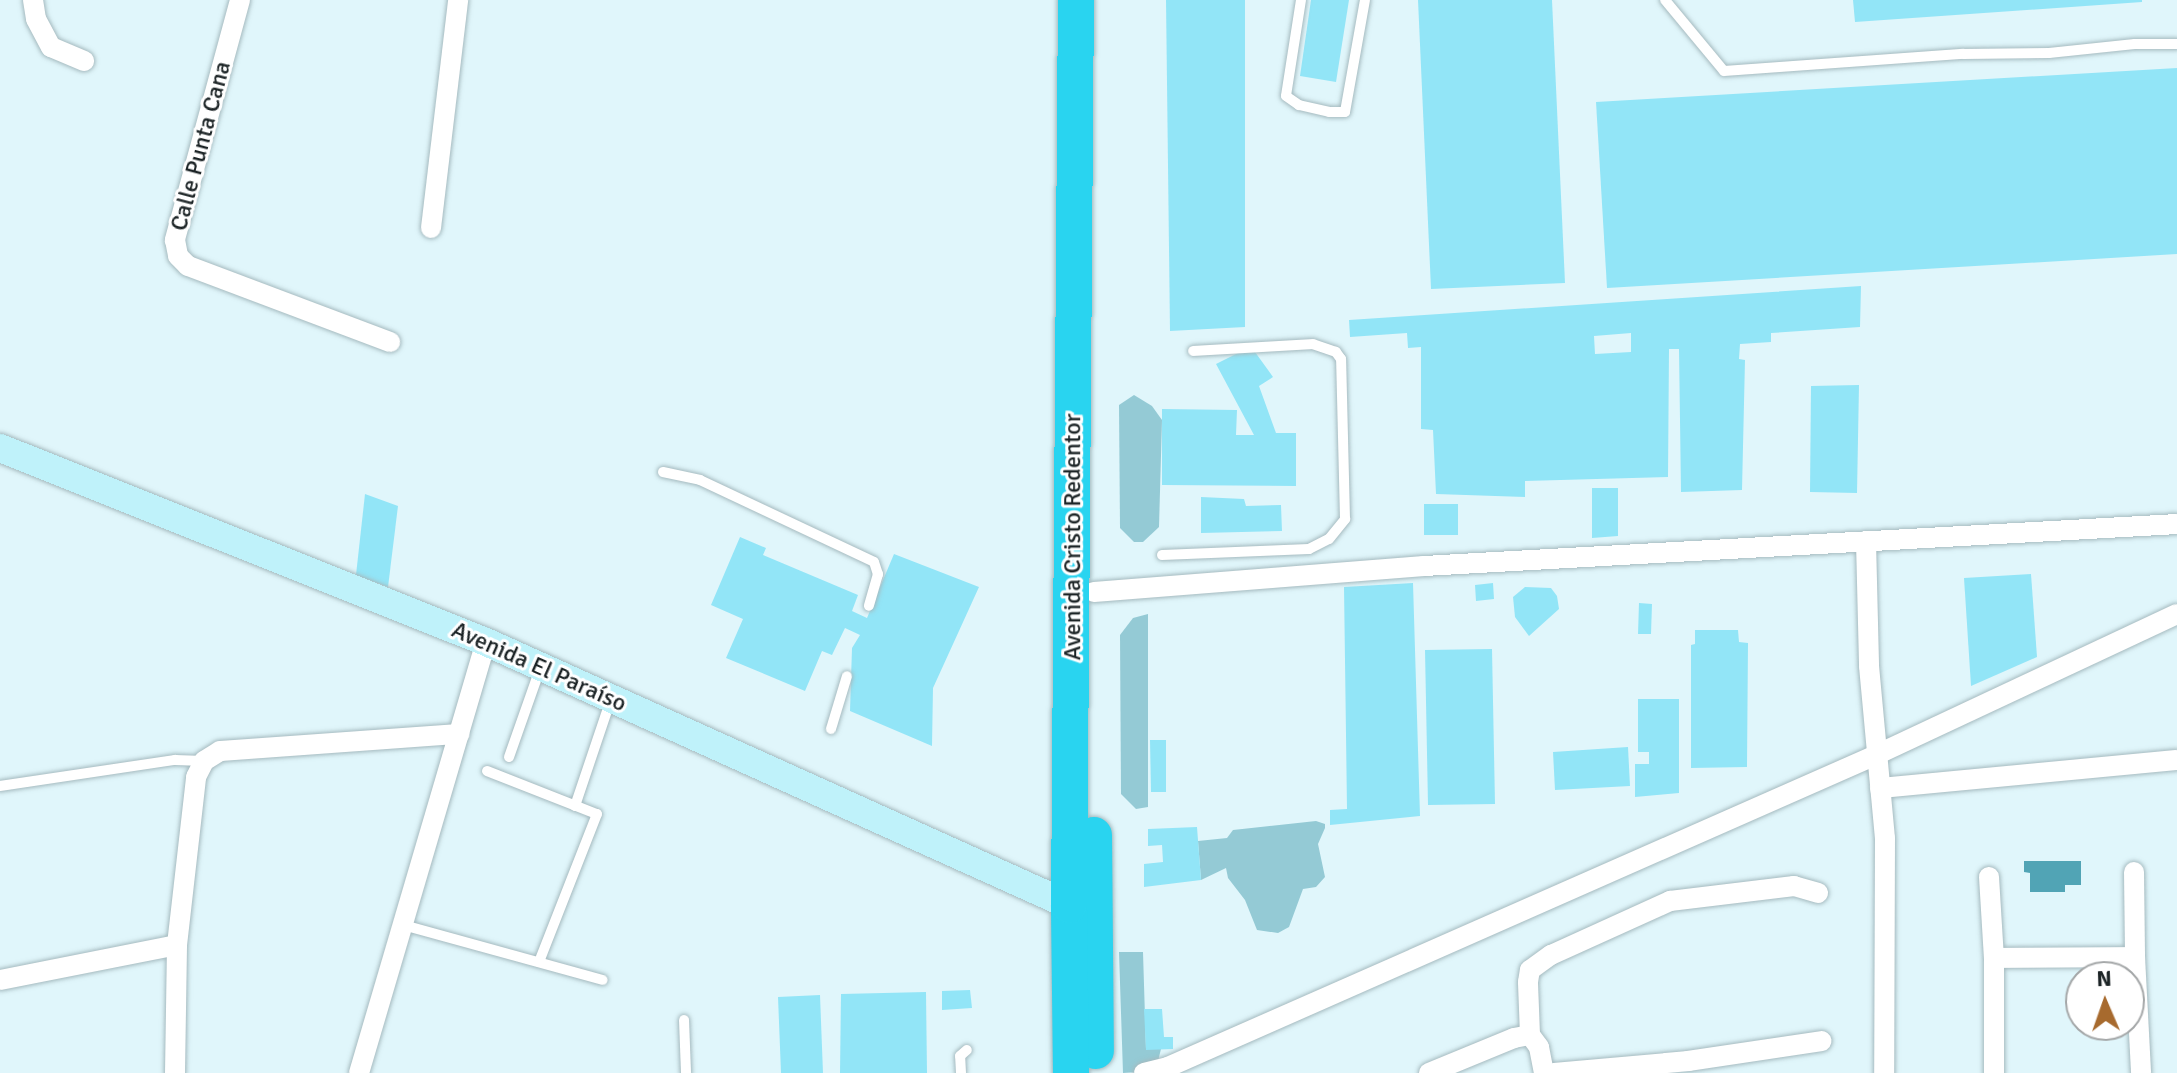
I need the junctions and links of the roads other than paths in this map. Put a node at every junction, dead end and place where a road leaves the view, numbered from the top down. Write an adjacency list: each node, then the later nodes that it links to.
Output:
1 (33, 0): 10 (street)
2 (240, 0): 12 (street, Calle Punta Cana)
3 (458, 0): 11 (street)
4 (1076, 0): 39 (highway, Avenida Cristo Redentor)
5 (1098, 0): 19 (highway, Avenida Cristo Redentor)
6 (1301, 0): 7 (lane)
7 (1365, 0)
8 (1665, 0): 9 (lane)
9 (2177, 44)
10 (84, 61)
11 (431, 228)
12 (390, 342)
13 (1193, 351): 18 (lane)
14 (0, 448): 22 (street, Avenida El Paraíso)
15 (663, 472): 20 (lane)
16 (2177, 524): 17 (street)
17 (1866, 541): 19 (street); 28 (street)
18 (1162, 555)
19 (1094, 592): 56 (highway, Avenida Cristo Redentor)
20 (869, 606)
21 (2177, 614): 28 (street)
22 (486, 642): 23 (street, Avenida El Paraíso); 27 (street)
23 (541, 666): 25 (street, Avenida El Paraíso); 29 (lane)
24 (847, 676): 26 (lane)
25 (611, 698): 35 (lane); 39 (street, Avenida El Paraíso)
26 (831, 729)
27 (459, 734): 31 (street); 40 (street)
28 (1876, 755): 34 (street); 57 (street)
29 (509, 757)
30 (2177, 760): 34 (street)
31 (204, 761): 33 (lane); 41 (street)
32 (487, 771): 35 (lane)
33 (0, 786)
34 (1880, 788): 61 (street)
35 (575, 806): 44 (lane)
36 (2134, 872): 42 (street)
37 (1989, 877): 43 (street)
38 (1818, 893): 48 (street)
39 (1069, 905): 55 (highway, Avenida Cristo Redentor)
40 (403, 925): 44 (lane); 52 (street)
41 (177, 945): 45 (street); 51 (street)
42 (2135, 957): 43 (street); 63 (street)
43 (1994, 958): 62 (street)
44 (539, 962): 46 (lane)
45 (0, 980)
46 (603, 980)
47 (684, 1020): 53 (lane)
48 (1530, 1035): 58 (street); 59 (street)
49 (1822, 1041): 60 (street)
50 (967, 1050): 54 (lane)
51 (175, 1073)
52 (359, 1073)
53 (686, 1073)
54 (961, 1073)
55 (1071, 1073)
56 (1096, 1073)
57 (1144, 1073)
58 (1429, 1073)
59 (1544, 1073)
60 (1554, 1073)
61 (1884, 1073)
62 (1994, 1073)
63 (2141, 1073)

